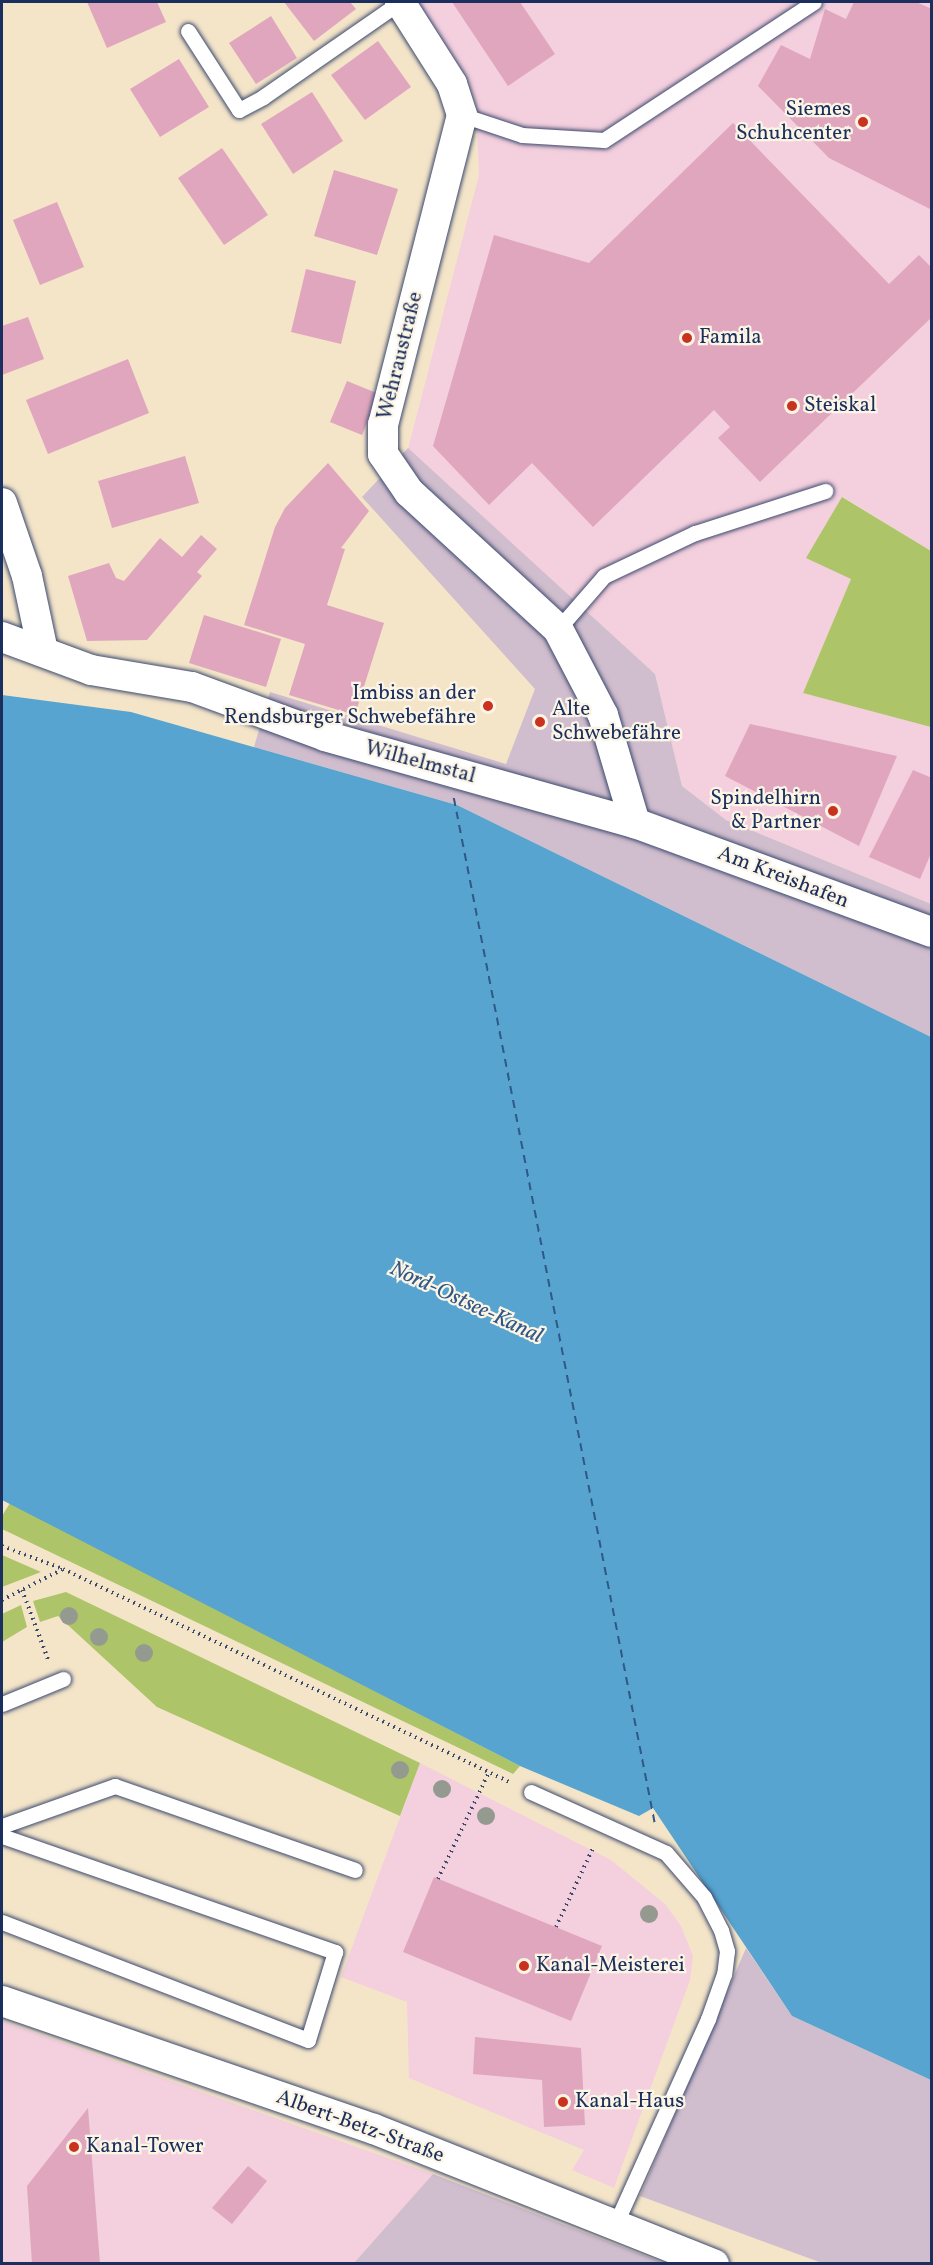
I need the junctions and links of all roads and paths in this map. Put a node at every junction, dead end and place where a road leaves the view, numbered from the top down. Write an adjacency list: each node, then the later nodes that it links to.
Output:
1 (400, 2): 3 (lane); 4 (street)
2 (814, 2): 4 (lane)
3 (188, 31)
4 (462, 115): 7 (street, Wehraustraße)
5 (825, 491): 7 (lane)
6 (2, 503): 9 (street)
7 (558, 629): 10 (street, Wehraustraße)
8 (2, 637): 9 (street, Wilhelmstal)
9 (43, 651): 10 (street, Wilhelmstal)
10 (635, 822): 11 (street, Am Kreishafen)
11 (932, 932)
12 (2, 1546): 13 (path)
13 (63, 1569): 14 (path); 18 (path)
14 (22, 1590): 15 (path); 16 (path)
15 (2, 1600)
16 (60, 1681): 17 (lane)
17 (2, 1704)
18 (489, 1772): 19 (path); 24 (path)
19 (531, 1792): 21 (lane)
20 (2, 1826): 23 (lane)
21 (603, 1826): 26 (path); 28 (lane)
22 (2, 1836): 25 (lane)
23 (355, 1870)
24 (438, 1879)
25 (2, 1922)
26 (556, 1927)
27 (2, 2001): 28 (street, Albert-Betz-Straße)
28 (615, 2225): 29 (street, Albert-Betz-Straße)
29 (714, 2264)

